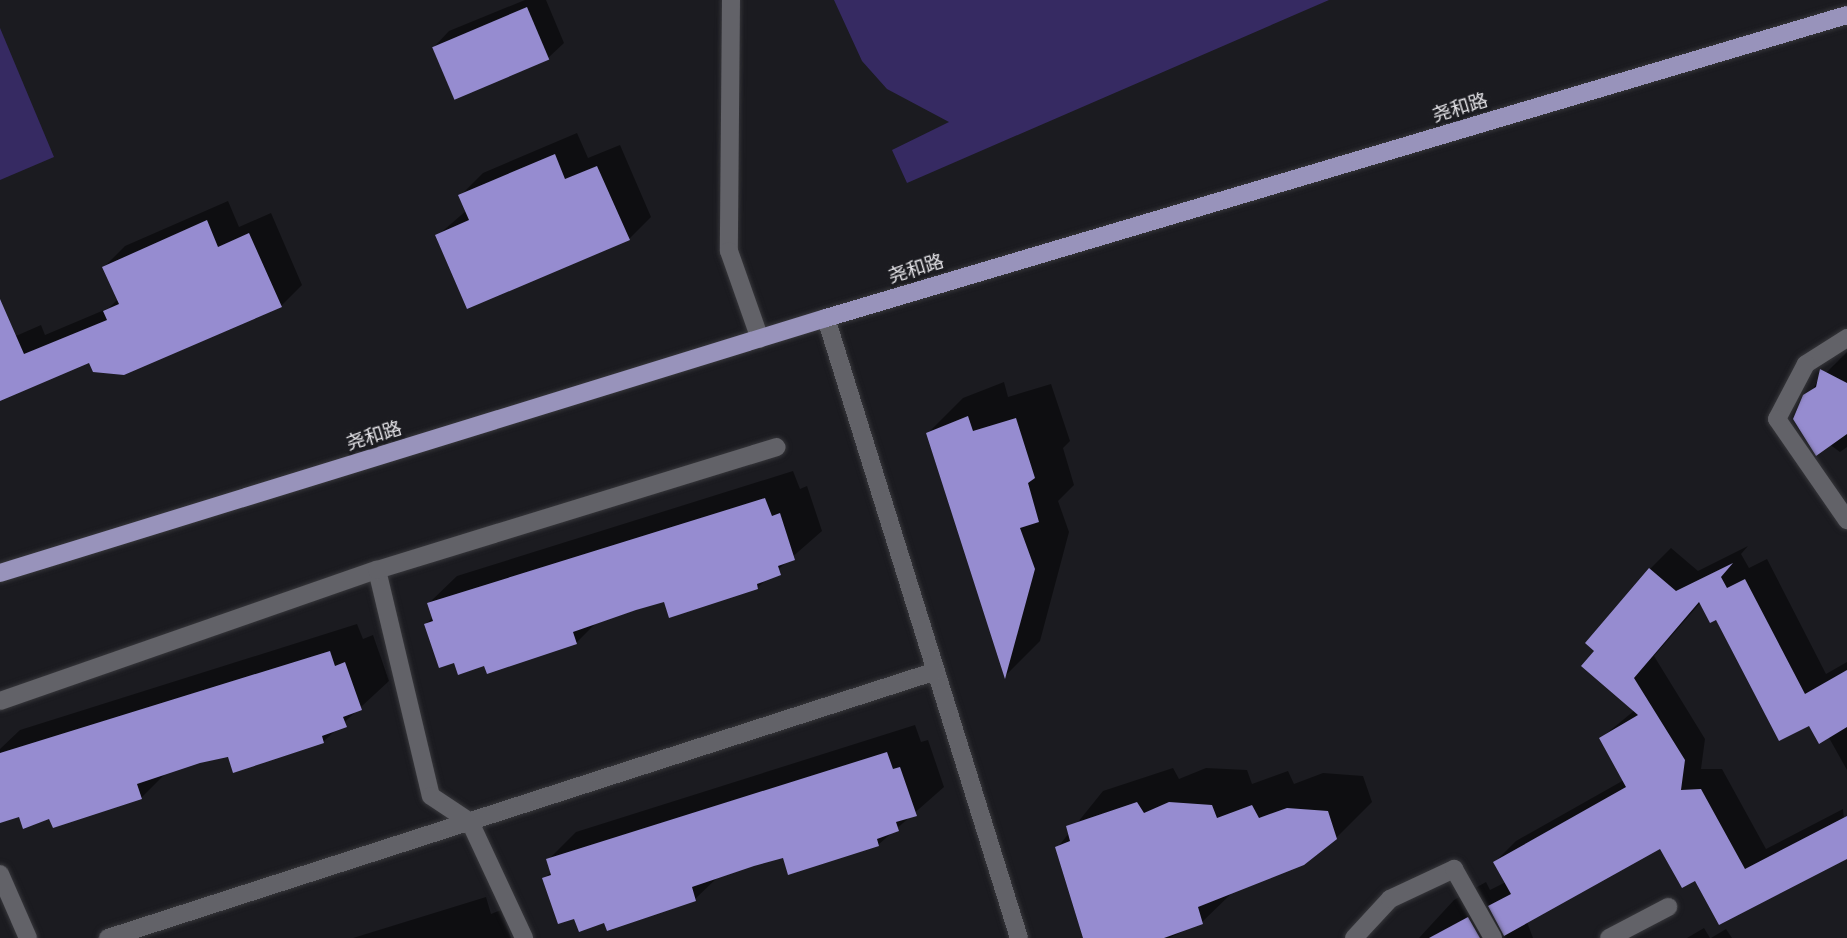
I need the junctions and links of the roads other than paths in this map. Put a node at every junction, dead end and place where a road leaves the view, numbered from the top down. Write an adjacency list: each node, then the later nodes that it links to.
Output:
1 (731, 0): 5 (lane)
2 (1847, 15): 3 (main road, 尧和路)
3 (826, 318): 5 (main road, 尧和路); 10 (lane)
4 (1847, 338): 7 (lane)
5 (760, 339): 9 (main road, 尧和路)
6 (777, 447): 8 (lane)
7 (1846, 516)
8 (377, 570): 11 (lane); 12 (lane)
9 (0, 573)
10 (936, 671): 12 (lane); 18 (lane)
11 (0, 701)
12 (470, 822): 16 (lane); 17 (lane)
13 (0, 874): 15 (lane)
14 (1668, 907): 21 (lane)
15 (28, 938)
16 (108, 938)
17 (524, 938)
18 (1019, 938)
19 (1354, 938): 20 (lane)
20 (1493, 938)
21 (1609, 938)

